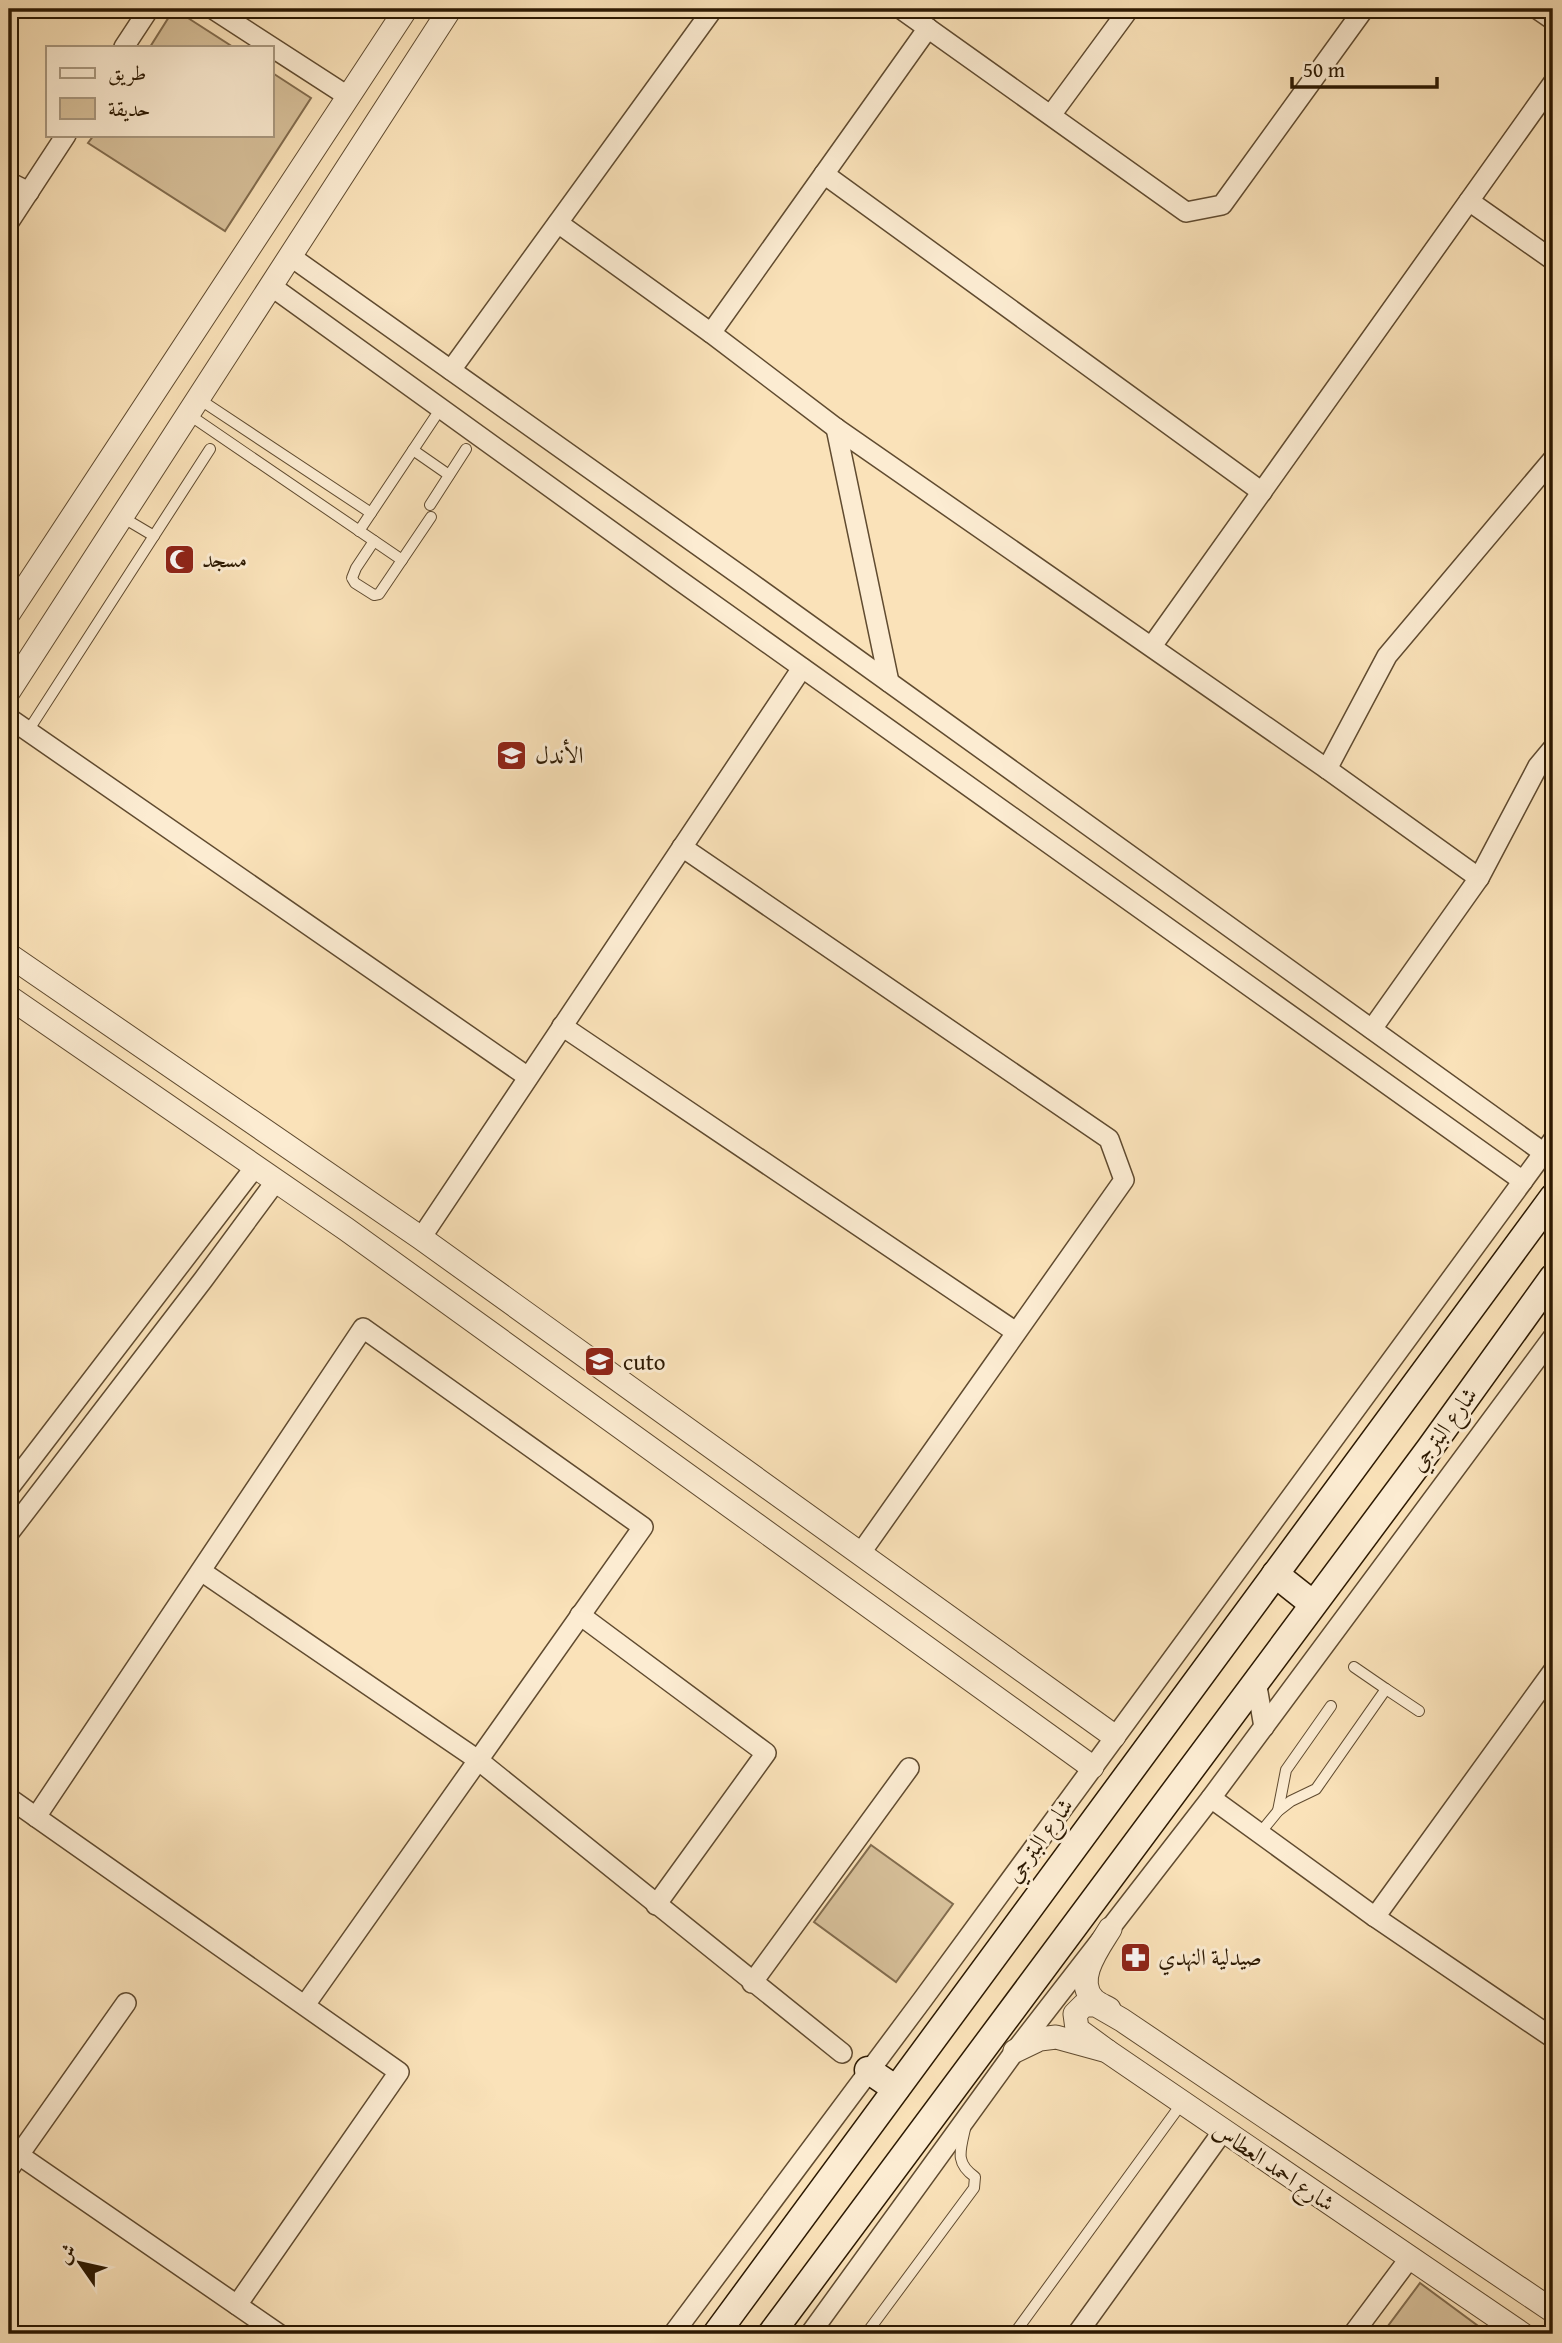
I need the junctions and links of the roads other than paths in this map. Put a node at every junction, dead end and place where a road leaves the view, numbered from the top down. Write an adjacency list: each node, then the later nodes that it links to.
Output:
1 (149, 9): 13 (street)
2 (213, 9): 14 (street)
3 (405, 9): 12 (street)
4 (450, 9): 16 (street)
5 (713, 9): 26 (street)
6 (901, 9): 11 (street)
7 (1129, 9): 19 (street)
8 (1364, 9): 19 (street)
9 (1537, 9): 10 (street)
10 (1553, 20)
11 (928, 28): 19 (street); 21 (street)
12 (390, 33): 16 (street); 18 (street)
13 (125, 46)
14 (270, 46)
15 (273, 48): 18 (street)
16 (421, 53): 27 (street)
17 (1553, 83): 24 (street)
18 (349, 97): 50 (street)
19 (1051, 115)
20 (65, 136): 23 (street)
21 (824, 174): 30 (street); 41 (street)
22 (9, 182): 23 (street)
23 (29, 192): 25 (street)
24 (1469, 201): 28 (street); 41 (street)
25 (9, 222)
26 (558, 223): 30 (street); 31 (street)
27 (290, 256): 29 (street); 31 (street)
28 (1553, 260)
29 (271, 286): 32 (street); 33 (street)
30 (711, 332): 34 (street)
31 (451, 370): 53 (street)
32 (193, 406): 43 (lane); 44 (street); 46 (lane)
33 (440, 408): 37 (lane); 52 (street)
34 (836, 428): 51 (street); 53 (street)
35 (210, 449): 47 (lane)
36 (466, 449): 39 (lane)
37 (413, 450): 39 (lane); 43 (lane)
38 (1553, 459): 40 (street)
39 (449, 475): 42 (lane)
40 (1547, 480): 58 (street)
41 (1262, 492): 51 (street)
42 (430, 505)
43 (371, 513): 46 (lane)
44 (121, 517): 47 (lane); 54 (street)
45 (431, 517): 49 (lane)
46 (359, 531): 48 (lane)
47 (154, 536): 56 (lane)
48 (374, 541): 49 (lane); 49 (lane)
49 (402, 560)
50 (9, 613)
51 (1152, 646): 58 (street)
52 (802, 668): 59 (street); 70 (street)
53 (889, 682): 64 (street)
54 (9, 691)
55 (9, 718): 56 (street)
56 (28, 731): 65 (street)
57 (1553, 748): 60 (street)
58 (1327, 769): 60 (street)
59 (682, 846): 63 (street); 74 (street)
60 (1479, 878): 64 (street)
61 (9, 954): 66 (street)
62 (9, 998): 68 (street)
63 (562, 1026): 65 (street); 74 (street)
64 (1372, 1029): 67 (street)
65 (528, 1077): 72 (street)
66 (276, 1139): 68 (street); 72 (street)
67 (1549, 1146): 70 (street, شارع البترجي)
68 (255, 1167): 69 (street); 78 (street)
69 (276, 1181): 79 (street); 94 (street)
70 (1523, 1181): 76 (street, شارع البترجي)
71 (1553, 1197): 77 (main road, شارع البترجي)
72 (421, 1238): 80 (street)
73 (1553, 1278): 83 (main road, شارع البترجي)
74 (1016, 1332): 80 (street)
75 (1553, 1337): 91 (street, شارع البترجي)
76 (1403, 1344): 77 (street); 92 (street, شارع البترجي)
77 (1419, 1379): 82 (main road, شارع البترجي)
78 (9, 1488)
79 (9, 1533)
80 (860, 1554): 92 (street)
81 (201, 1571): 84 (street); 93 (street); 99 (street)
82 (1275, 1574): 83 (main road); 113 (main road, شارع البترجي)
83 (1314, 1604): 87 (main road, شارع البترجي)
84 (580, 1615): 93 (street); 101 (street)
85 (1354, 1667): 88 (lane)
86 (1553, 1671): 102 (street)
87 (1256, 1681): 91 (street); 118 (main road, شارع البترجي)
88 (1386, 1689): 90 (lane); 98 (lane)
89 (1331, 1706): 98 (lane)
90 (1419, 1711)
91 (1264, 1727): 97 (street, شارع البترجي)
92 (1114, 1736): 94 (street, شارع البترجي)
93 (478, 1760): 101 (street); 106 (street)
94 (1092, 1767): 112 (street, شارع البترجي)
95 (909, 1768): 104 (street)
96 (9, 1798): 99 (street)
97 (1211, 1798): 100 (street); 103 (street, شارع البترجي)
98 (1278, 1811): 100 (lane)
99 (36, 1817): 106 (street)
100 (1260, 1833): 102 (street)
101 (656, 1905): 104 (street)
102 (1376, 1917): 108 (street)
103 (1110, 1929): 107 (street); 109 (street, شارع البترجي)
104 (752, 1983): 111 (street)
105 (127, 2003): 117 (street)
106 (304, 2005): 121 (street)
107 (1122, 2020): 110 (street); 122 (street, شارع احمد العطاس)
108 (1553, 2038)
109 (1015, 2051): 110 (street, شارع احمد العطاس); 115 (street, شارع البترجي)
110 (1107, 2051): 114 (street, شارع احمد العطاس)
111 (842, 2053)
112 (868, 2070): 113 (main road); 124 (street, شارع البترجي)
113 (896, 2089): 125 (main road, شارع البترجي)
114 (1182, 2103): 116 (street, شارع احمد العطاس); 129 (lane)
115 (968, 2116): 119 (street, شارع البترجي); 128 (lane)
116 (1223, 2131): 120 (street, شارع احمد العطاس); 130 (street)
117 (14, 2162): 121 (street)
118 (845, 2234): 119 (street); 126 (main road, شارع البترجي)
119 (869, 2252): 127 (street, شارع البترجي)
120 (1409, 2259): 131 (street); 132 (street, شارع احمد العطاس)
121 (237, 2305): 123 (street)
122 (1553, 2311)
123 (279, 2334)
124 (673, 2334)
125 (716, 2334)
126 (771, 2334)
127 (810, 2334)
128 (866, 2334)
129 (1014, 2334)
130 (1077, 2334)
131 (1353, 2334)
132 (1522, 2334)

